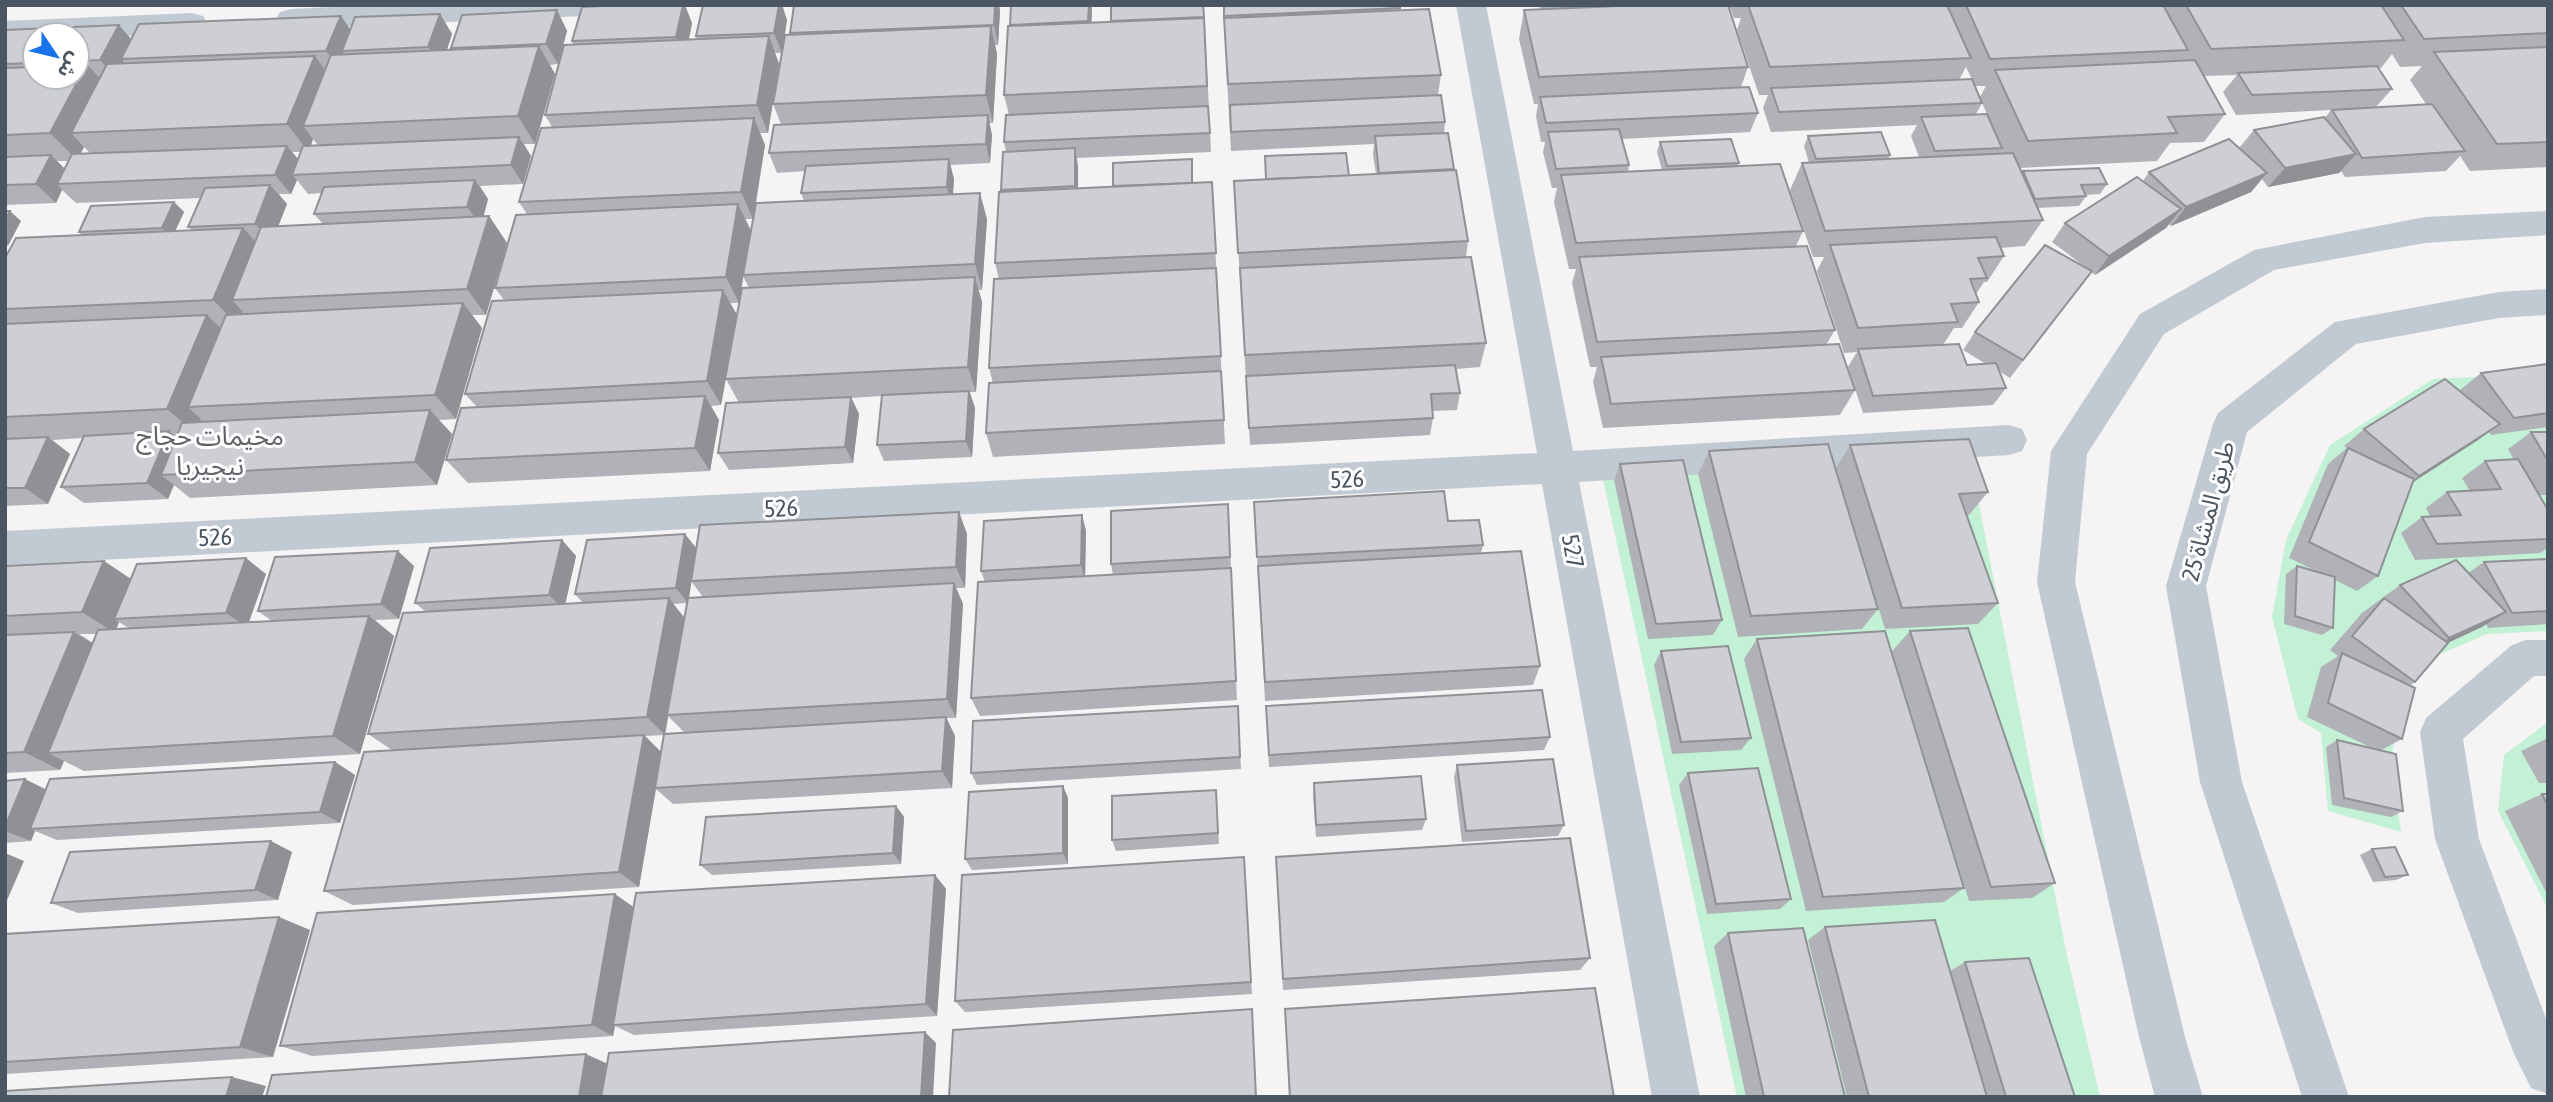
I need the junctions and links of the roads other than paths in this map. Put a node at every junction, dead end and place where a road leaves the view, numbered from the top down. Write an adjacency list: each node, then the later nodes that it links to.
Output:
1 (606, 5): 3 (street)
2 (1471, 5): 9 (street, 527)
3 (257, 20)
4 (215, 22): 5 (street)
5 (5, 31)
6 (2548, 223): 14 (street)
7 (2548, 302): 15 (street, طريق المشاة 25)
8 (2009, 440): 9 (street, 526)
9 (1557, 468): 10 (street, 526); 13 (street, 527)
10 (5, 548)
11 (2548, 658): 12 (street)
12 (2548, 1071)
13 (1676, 1097)
14 (2179, 1097)
15 (2326, 1097)

